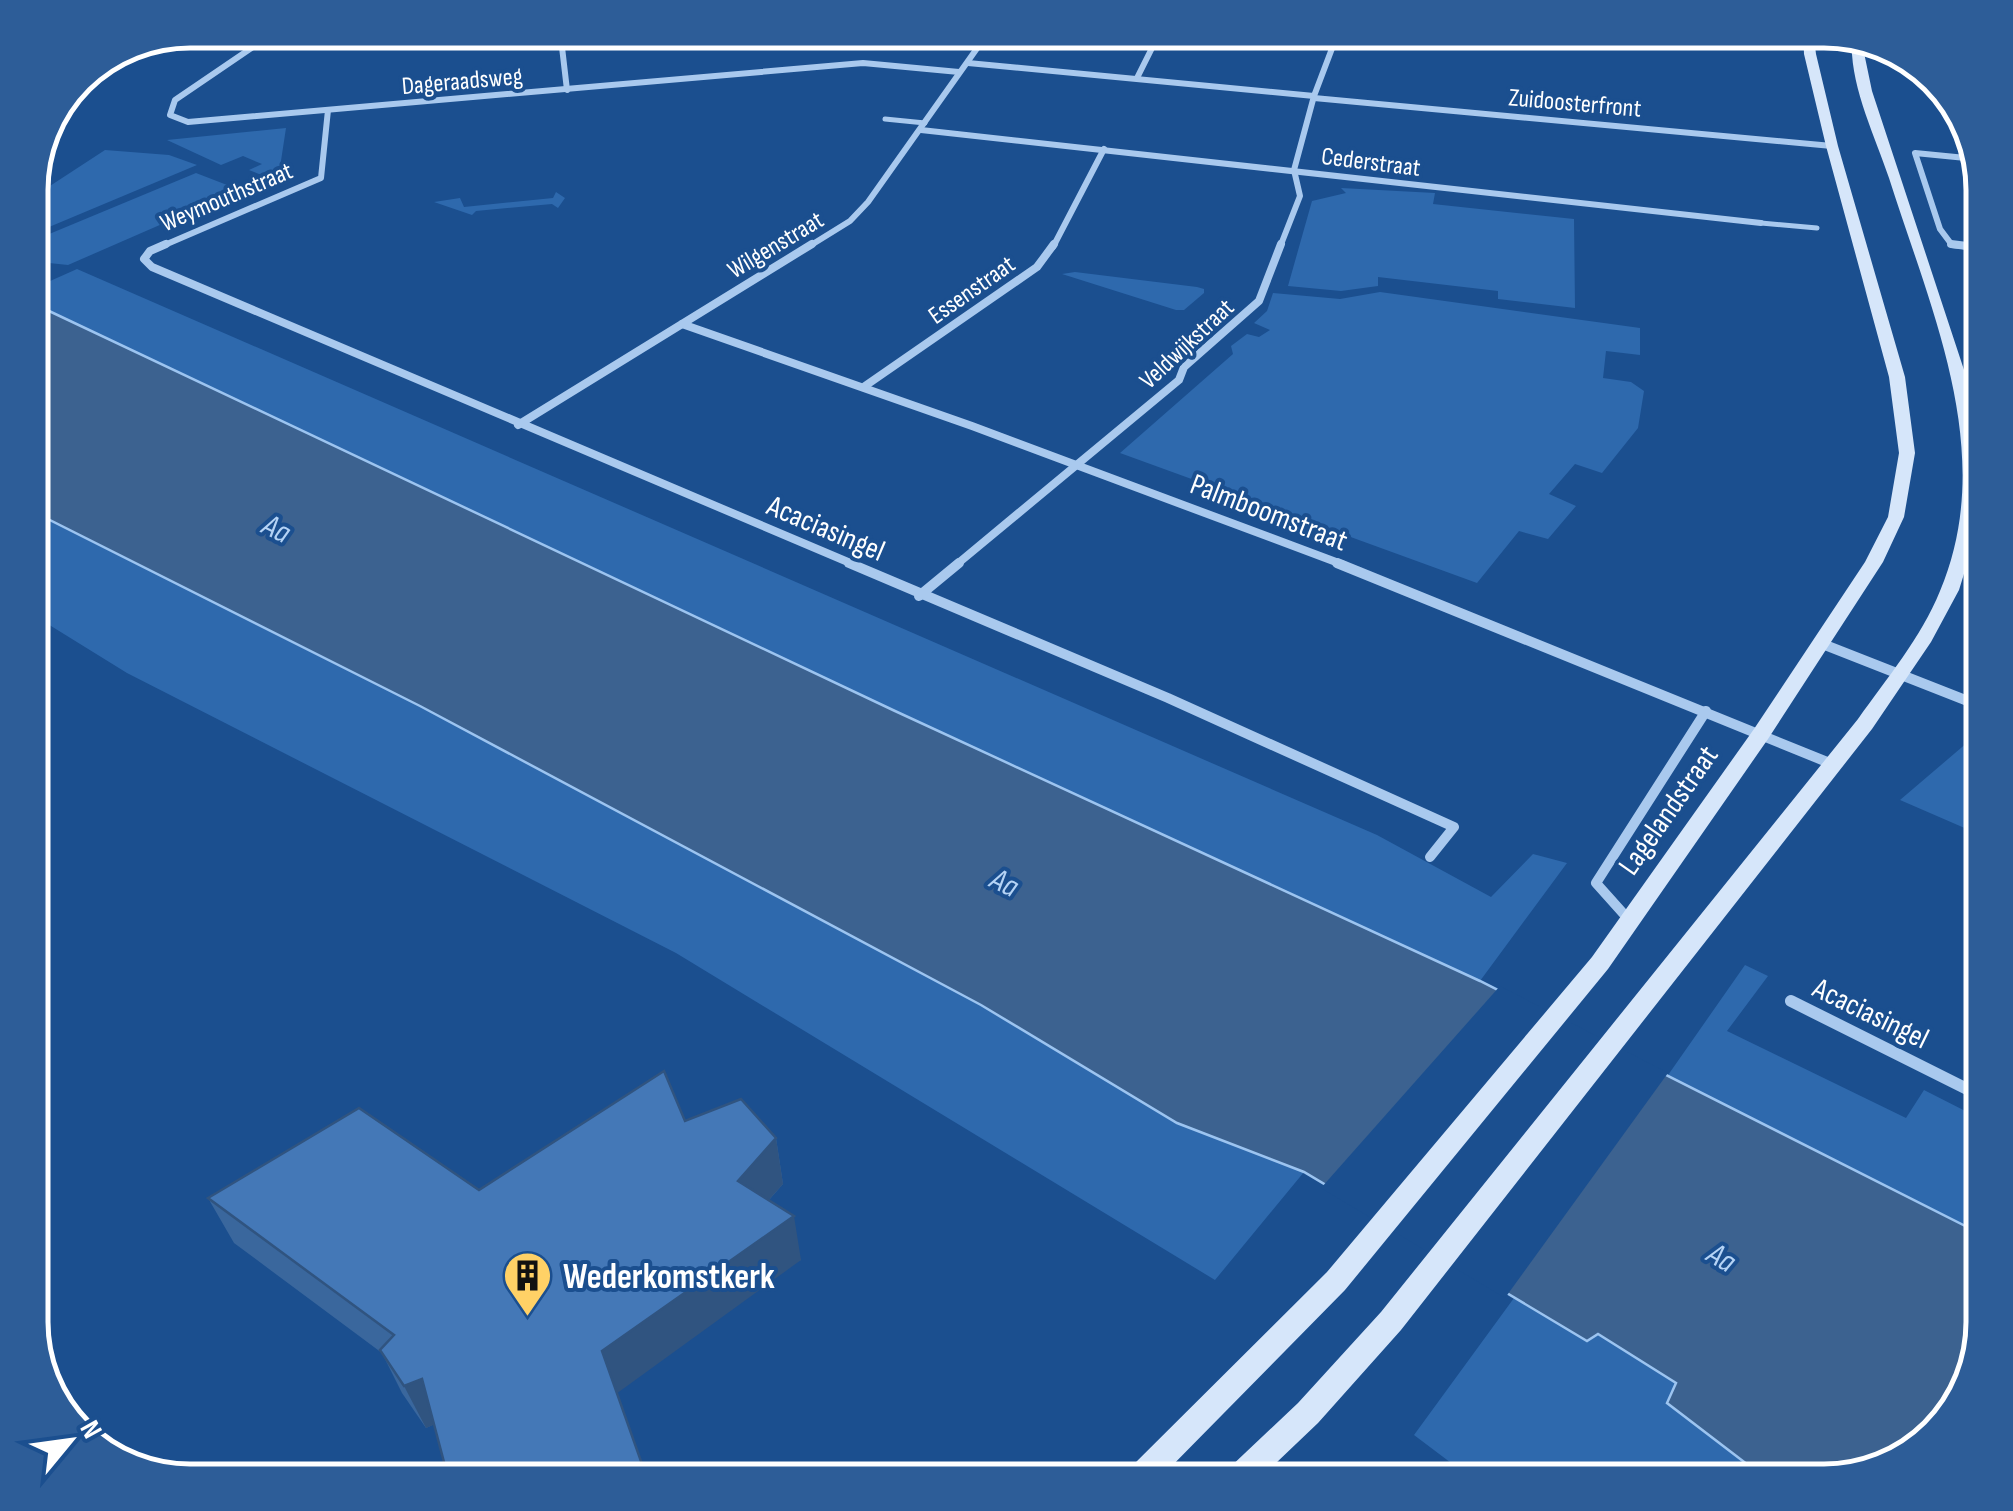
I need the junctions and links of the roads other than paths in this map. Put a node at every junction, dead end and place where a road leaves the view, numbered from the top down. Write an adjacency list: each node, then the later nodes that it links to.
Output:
1 (253, 47): 13 (street, Dageraadsweg)
2 (562, 47): 11 (street)
3 (979, 47): 8 (street, Wilgenstraat)
4 (1152, 47): 10 (street)
5 (1333, 47): 12 (street, Veldwijkstraat)
6 (1811, 47): 16 (main road, Lagelandstraat)
7 (1858, 52): 25 (main road)
8 (968, 63): 9 (street, Wilgenstraat); 10 (street, Zuidoosterfront)
9 (959, 72): 11 (street, Dageraadsweg); 15 (street, Wilgenstraat)
10 (1137, 78): 12 (street, Zuidoosterfront)
11 (567, 90): 13 (street, Dageraadsweg)
12 (1314, 97): 16 (street, Zuidoosterfront); 19 (street, Veldwijkstraat)
13 (328, 110): 23 (street, Weymouthstraat)
14 (885, 119): 15 (street)
15 (923, 127): 17 (street, Cederstraat); 24 (street, Wilgenstraat)
16 (1832, 146): 33 (main road, Lagelandstraat)
17 (1104, 149): 19 (street, Cederstraat); 27 (street, Essenstraat)
18 (1962, 158): 22 (street)
19 (1294, 170): 20 (street, Cederstraat); 30 (street, Veldwijkstraat)
20 (1761, 223): 21 (street, Cederstraat)
21 (1817, 228)
22 (1966, 246)
23 (144, 259): 29 (street, Acaciasingel)
24 (682, 324): 27 (street, Palmboomstraat); 29 (street, Wilgenstraat)
25 (1961, 384): 26 (street); 28 (main road)
26 (1966, 385)
27 (865, 386): 30 (street, Palmboomstraat)
28 (1966, 417)
29 (518, 425): 32 (street, Acaciasingel)
30 (1075, 466): 32 (street, Veldwijkstraat); 36 (street, Palmboomstraat)
31 (1966, 538): 34 (main road)
32 (919, 596): 39 (street, Acaciasingel)
33 (1820, 643): 34 (street); 37 (main road, Lagelandstraat)
34 (1900, 675): 35 (street); 38 (main road)
35 (1966, 700)
36 (1706, 711): 37 (street, Palmboomstraat); 40 (street, Lagelandstraat)
37 (1761, 734): 38 (street, Palmboomstraat); 40 (main road, Lagelandstraat)
38 (1832, 764): 44 (main road)
39 (1430, 857)
40 (1630, 921): 43 (main road, Lagelandstraat)
41 (1791, 1001): 42 (street, Acaciasingel)
42 (1966, 1088)
43 (1153, 1464)
44 (1254, 1464)

